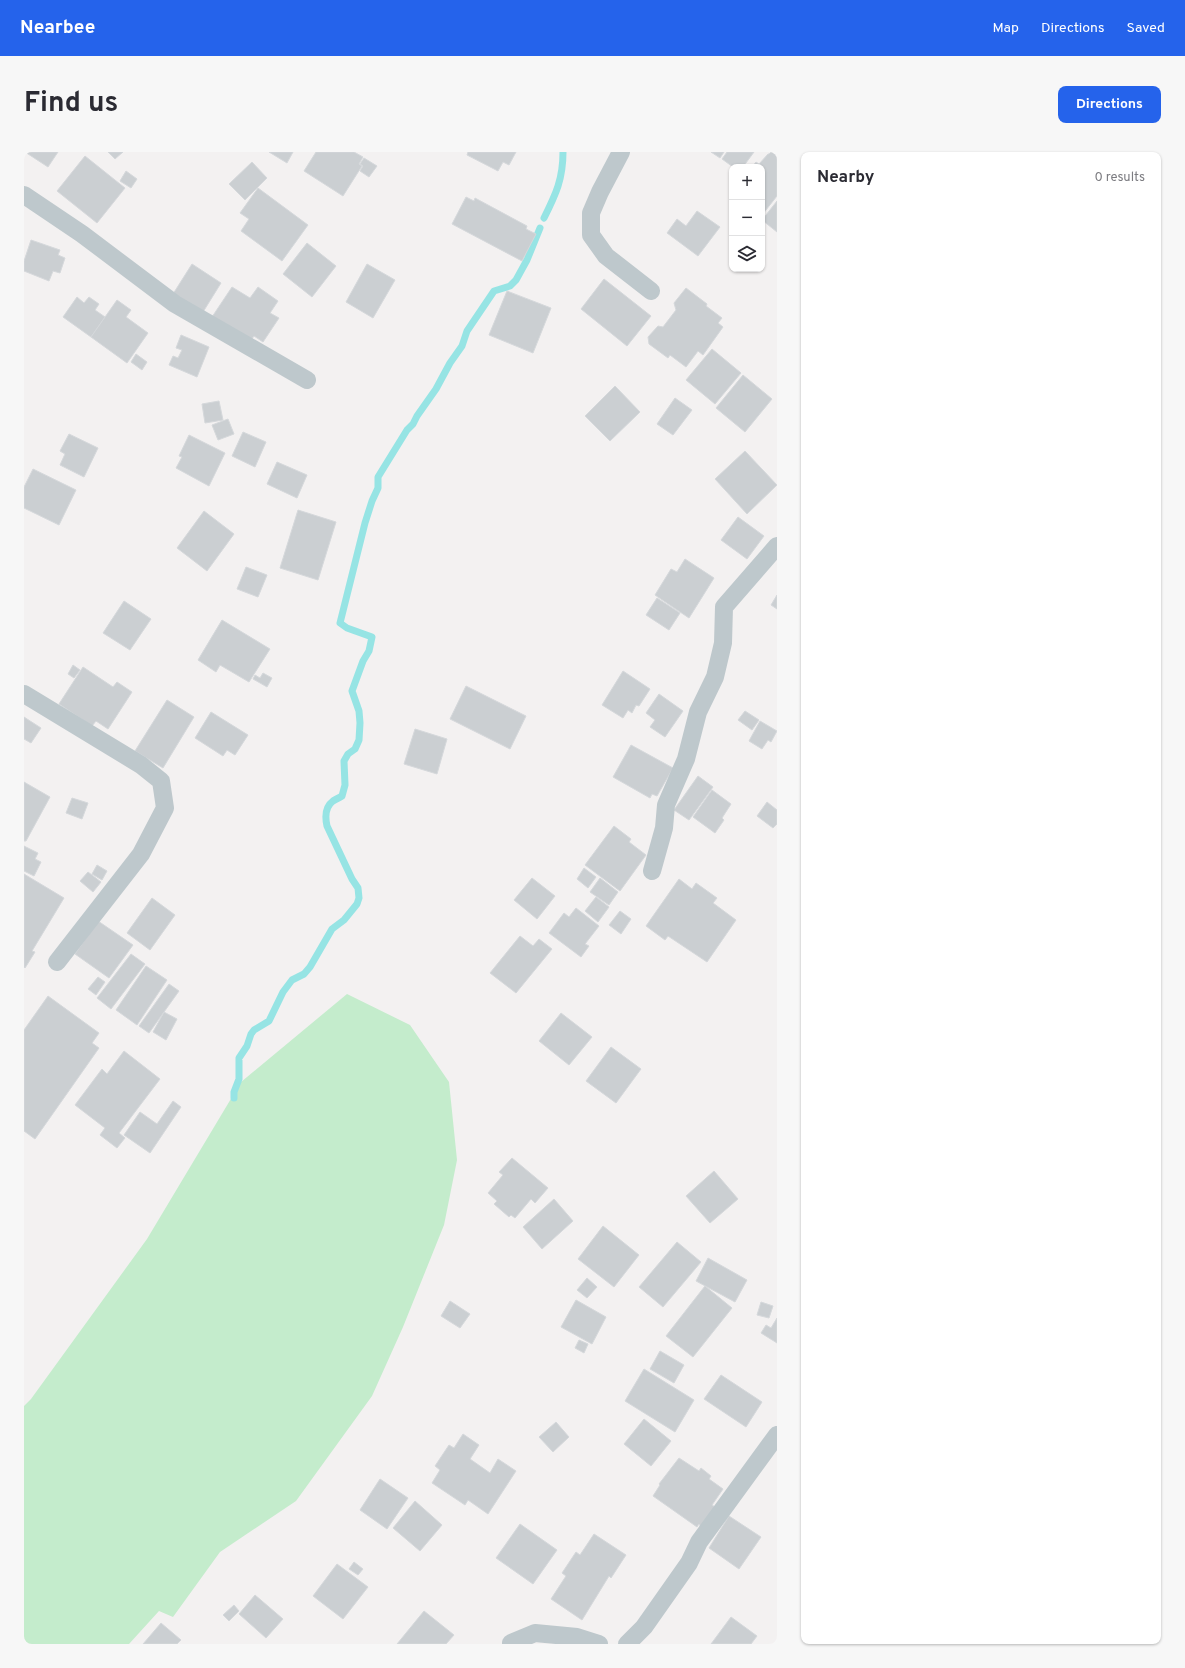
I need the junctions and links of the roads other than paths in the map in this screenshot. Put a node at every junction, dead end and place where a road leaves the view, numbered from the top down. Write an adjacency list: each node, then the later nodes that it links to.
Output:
1 (621, 152): 3 (street)
2 (24, 195): 4 (street)
3 (651, 291)
4 (306, 380)
5 (777, 546): 7 (street)
6 (24, 694): 8 (street)
7 (652, 871)
8 (57, 962)
9 (777, 1436): 12 (street)
10 (511, 1643): 11 (street)
11 (599, 1644)
12 (627, 1644)

